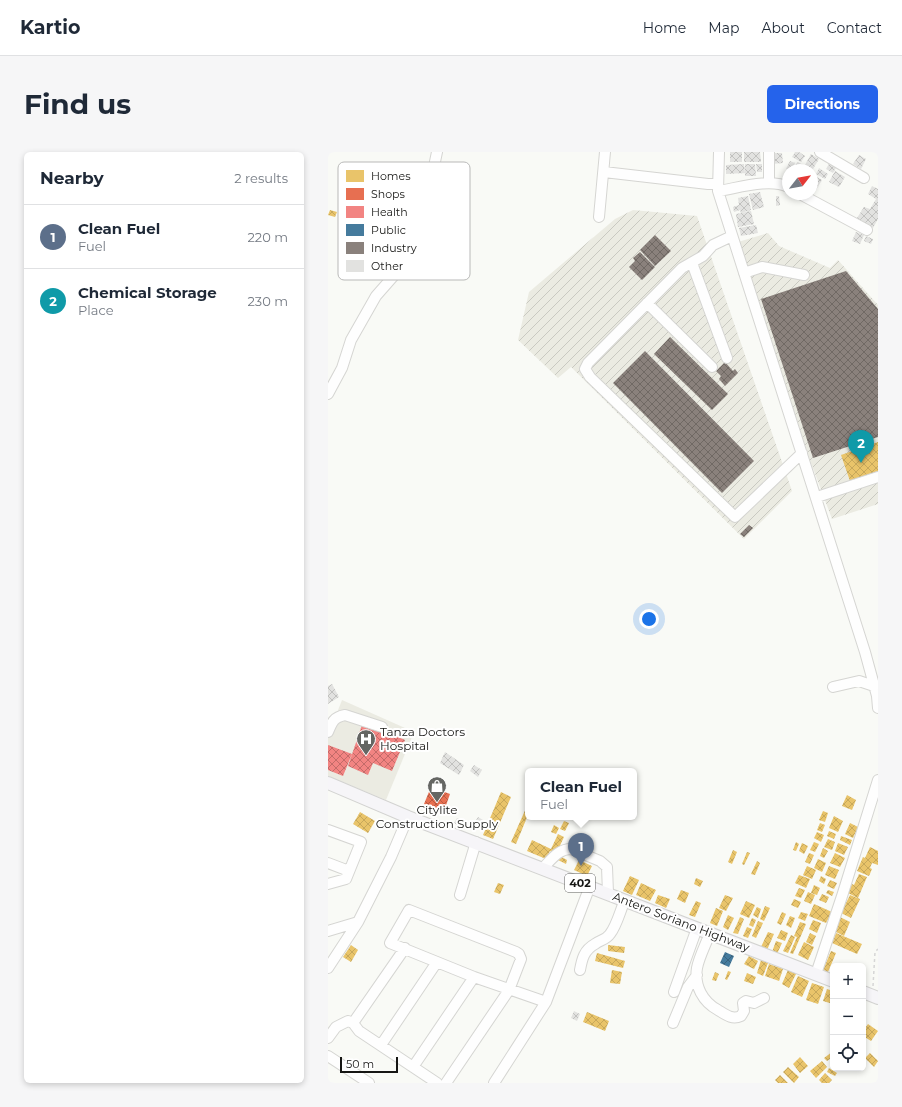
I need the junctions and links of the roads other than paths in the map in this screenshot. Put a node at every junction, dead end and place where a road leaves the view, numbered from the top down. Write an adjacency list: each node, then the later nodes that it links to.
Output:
1 (437, 152): 6 (street)
2 (605, 152): 7 (street)
3 (719, 152): 11 (street)
4 (769, 152): 9 (street)
5 (820, 152): 8 (street)
6 (435, 162)
7 (604, 172): 11 (street); 13 (street)
8 (864, 178)
9 (769, 183): 10 (street); 11 (street)
10 (782, 184)
11 (718, 187): 15 (street)
12 (811, 200): 14 (street)
13 (599, 217)
14 (867, 230)
15 (732, 236): 16 (street); 17 (street)
16 (692, 263): 20 (street); 21 (street)
17 (744, 273): 18 (street); 24 (street)
18 (804, 275)
19 (390, 280): 23 (street)
20 (647, 303): 22 (street); 24 (street)
21 (727, 358)
22 (712, 367)
23 (328, 394)
24 (802, 453): 26 (street)
25 (878, 477): 26 (street)
26 (817, 497): 27 (street)
27 (874, 686): 28 (street); 29 (street)
28 (833, 687)
29 (878, 708)
30 (382, 727): 31 (street)
31 (328, 732)
32 (878, 780): 34 (street)
33 (328, 783): 35 (main road, Antero Soriano Highway / 402)
34 (875, 800): 54 (street)
35 (408, 817): 37 (main road, Antero Soriano Highway / 402); 46 (street)
36 (328, 830): 40 (street)
37 (476, 842): 39 (main road, Antero Soriano Highway / 402); 44 (street)
38 (328, 863): 40 (street)
39 (543, 868): 42 (main road, Antero Soriano Highway / 402); 43 (street)
40 (349, 871): 41 (street)
41 (328, 884)
42 (590, 886): 43 (main road, Antero Soriano Highway / 402); 61 (street)
43 (608, 893): 45 (main road, Antero Soriano Highway / 402)
44 (460, 895)
45 (625, 900): 47 (main road, Antero Soriano Highway / 402); 53 (street)
46 (358, 922): 48 (street); 52 (street)
47 (697, 928): 49 (main road, Antero Soriano Highway / 402); 59 (street)
48 (328, 931)
49 (710, 933): 54 (main road, Antero Soriano Highway / 402); 55 (street)
50 (405, 948): 51 (street); 58 (street); 62 (street)
51 (437, 962): 56 (street); 65 (street)
52 (328, 968)
53 (580, 970)
54 (816, 974): 57 (main road, Antero Soriano Highway / 402)
55 (697, 975): 60 (street); 63 (street)
56 (474, 977): 58 (street); 67 (street)
57 (830, 979)
58 (510, 990): 61 (street); 70 (street)
59 (674, 992)
60 (764, 998)
61 (546, 1002): 71 (street)
62 (353, 1023): 64 (street); 65 (street)
63 (672, 1023)
64 (328, 1038)
65 (381, 1045): 67 (street)
66 (328, 1056): 68 (street)
67 (413, 1067): 69 (street)
68 (369, 1083)
69 (437, 1083)
70 (446, 1083)
71 (494, 1083)

